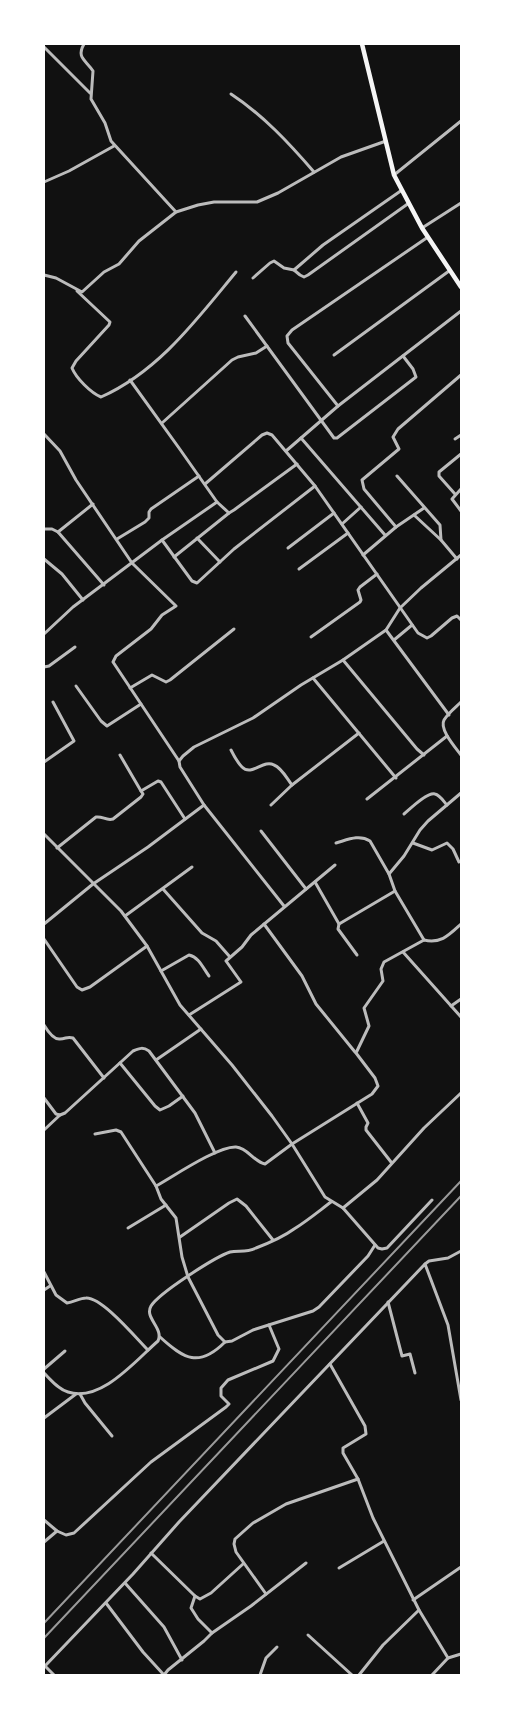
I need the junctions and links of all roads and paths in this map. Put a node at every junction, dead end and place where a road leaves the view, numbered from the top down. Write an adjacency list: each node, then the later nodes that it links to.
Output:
1 (84, 44): 4 (street)
2 (362, 44): 7 (main road)
3 (44, 47): 4 (street)
4 (91, 94): 8 (street)
5 (231, 94): 9 (street)
6 (461, 121): 10 (street)
7 (386, 141): 9 (street); 10 (main road)
8 (114, 146): 11 (street); 15 (street)
9 (314, 172): 15 (street)
10 (394, 175): 12 (main road)
11 (44, 182)
12 (402, 190): 14 (main road); 18 (street)
13 (461, 203): 16 (street)
14 (409, 204): 16 (main road); 18 (street)
15 (176, 212): 24 (street)
16 (422, 228): 17 (main road)
17 (428, 236): 19 (main road); 32 (street)
18 (294, 270): 22 (street)
19 (449, 270): 23 (main road); 28 (street)
20 (236, 272): 31 (street)
21 (44, 275): 24 (street)
22 (253, 278)
23 (461, 287)
24 (77, 290): 31 (street)
25 (461, 311): 29 (street)
26 (245, 316): 27 (street)
27 (267, 346): 33 (street); 34 (street)
28 (334, 355)
29 (403, 356): 32 (street); 33 (street)
30 (461, 375): 57 (street)
31 (130, 380): 34 (street)
32 (338, 406): 33 (street)
33 (320, 421): 37 (street)
34 (162, 423): 42 (street)
35 (44, 434): 49 (street)
36 (461, 435): 38 (street)
37 (301, 438): 39 (street); 50 (street)
38 (455, 439)
39 (286, 451): 41 (street); 44 (street)
40 (461, 454): 47 (street)
41 (297, 464): 45 (street); 53 (street)
42 (199, 476): 44 (street); 63 (street)
43 (397, 476): 51 (street)
44 (206, 484): 48 (street)
45 (315, 486): 54 (street); 72 (street)
46 (461, 489): 47 (street)
47 (455, 494): 52 (street)
48 (217, 502): 53 (street); 64 (street)
49 (93, 504): 59 (street); 63 (street)
50 (361, 507): 56 (street); 61 (street)
51 (424, 508): 55 (street); 65 (street)
52 (461, 511)
53 (229, 512): 62 (street)
54 (334, 513): 56 (street); 66 (street)
55 (414, 515): 57 (street); 65 (street)
56 (342, 524): 60 (street)
57 (396, 527): 61 (street)
58 (44, 528): 59 (street)
59 (58, 532): 76 (street)
60 (348, 533): 67 (street); 74 (street)
61 (385, 536): 67 (street)
62 (197, 538): 69 (street); 72 (street)
63 (117, 539): 73 (street)
64 (162, 540): 69 (street); 73 (street)
65 (440, 540): 71 (street)
66 (288, 548)
67 (363, 554): 75 (street)
68 (461, 555): 71 (street)
69 (174, 557): 72 (street)
70 (44, 559): 77 (street)
71 (457, 559): 78 (street)
72 (220, 562)
73 (132, 563): 76 (street); 91 (street)
74 (299, 569)
75 (377, 574): 78 (street); 84 (street)
76 (104, 585): 77 (street)
77 (83, 600): 83 (street)
78 (400, 608): 80 (street); 82 (street)
79 (461, 620): 80 (street)
80 (412, 625): 85 (street)
81 (234, 629): 91 (street)
82 (386, 630): 85 (street); 87 (street)
83 (44, 634)
84 (311, 637)
85 (394, 640): 95 (street)
86 (75, 646): 88 (street)
87 (343, 660): 89 (street); 100 (street)
88 (44, 666)
89 (313, 678): 96 (street); 102 (street)
90 (76, 686): 94 (street)
91 (130, 688): 94 (street)
92 (53, 702): 103 (street)
93 (461, 702): 95 (street)
94 (141, 704): 102 (street)
95 (449, 715): 97 (street)
96 (359, 733): 104 (street); 105 (street)
97 (447, 736): 100 (street); 101 (street)
98 (231, 750): 105 (street)
99 (120, 754): 106 (street)
100 (424, 755): 104 (street)
101 (461, 755)
102 (179, 761): 109 (street)
103 (44, 762)
104 (396, 778): 108 (street)
105 (292, 785): 110 (street)
106 (141, 791): 113 (street); 118 (street)
107 (461, 793): 111 (street)
108 (367, 799)
109 (204, 805): 113 (street); 128 (street)
110 (272, 805)
111 (447, 806): 112 (street); 117 (street)
112 (404, 814)
113 (185, 820): 124 (street)
114 (261, 831): 126 (street)
115 (44, 834): 118 (street)
116 (336, 843): 122 (street)
117 (413, 843): 119 (street); 122 (street)
118 (56, 848): 124 (street)
119 (459, 862)
120 (335, 865): 123 (street)
121 (192, 868): 125 (street)
122 (389, 874): 127 (street)
123 (315, 882): 126 (street); 132 (street)
124 (93, 884): 129 (street); 130 (street)
125 (163, 889): 129 (street); 139 (street)
126 (306, 889): 128 (street)
127 (395, 892): 132 (street); 135 (street)
128 (284, 906): 131 (street)
129 (125, 916): 136 (street)
130 (44, 924)
131 (264, 924): 139 (street); 148 (street)
132 (339, 924): 138 (street)
133 (461, 924): 135 (street)
134 (44, 939): 136 (street)
135 (424, 940): 137 (street)
136 (147, 946): 140 (street)
137 (403, 952): 143 (street); 148 (street)
138 (358, 955)
139 (230, 957): 144 (street)
140 (161, 972): 141 (street); 144 (street)
141 (209, 976)
142 (461, 999): 143 (street)
143 (451, 1006): 145 (street)
144 (189, 1015): 147 (street)
145 (461, 1017)
146 (44, 1025): 151 (street)
147 (201, 1029): 149 (street); 159 (street)
148 (356, 1053): 155 (street)
149 (156, 1060): 150 (street); 153 (street)
150 (120, 1063): 151 (street); 153 (street)
151 (104, 1078): 156 (street)
152 (461, 1093): 161 (street)
153 (183, 1096): 160 (street)
154 (44, 1098): 156 (street)
155 (357, 1103): 159 (street); 161 (street)
156 (60, 1115): 157 (street)
157 (44, 1130)
158 (96, 1134): 162 (street)
159 (292, 1144): 160 (street); 164 (street)
160 (215, 1153): 162 (street)
161 (391, 1162): 166 (street)
162 (156, 1186): 165 (street)
163 (432, 1200): 170 (street)
164 (331, 1202): 166 (street); 169 (street)
165 (166, 1205): 167 (street); 168 (street)
166 (342, 1208): 170 (street)
167 (128, 1228)
168 (180, 1236): 169 (street); 174 (street)
169 (274, 1240): 174 (street)
170 (375, 1245): 178 (street)
171 (461, 1251): 172 (street)
172 (424, 1264): 177 (street); 188 (street)
173 (44, 1272): 175 (street)
174 (188, 1277): 179 (street); 180 (street)
175 (50, 1286): 176 (street); 181 (street)
176 (44, 1290)
177 (388, 1302): 183 (street); 186 (street)
178 (269, 1325): 180 (street); 193 (street)
179 (160, 1337): 180 (street); 181 (street)
180 (225, 1342)
181 (148, 1350): 187 (street)
182 (66, 1351): 184 (street)
183 (330, 1364): 191 (street); 196 (street)
184 (44, 1369)
185 (44, 1373): 187 (street)
186 (415, 1373)
187 (78, 1394): 189 (street); 190 (street)
188 (461, 1400)
189 (44, 1418)
190 (112, 1436)
191 (358, 1478): 194 (street); 198 (street)
192 (44, 1520): 193 (street)
193 (57, 1531): 195 (street)
194 (384, 1541): 200 (street); 204 (street)
195 (44, 1542)
196 (151, 1552): 201 (street); 203 (street)
197 (306, 1563): 202 (street)
198 (243, 1564): 202 (street); 203 (street)
199 (461, 1567): 204 (street)
200 (339, 1568)
201 (125, 1583): 205 (street); 212 (street)
202 (266, 1594): 207 (street)
203 (195, 1596): 207 (street)
204 (414, 1600): 206 (street)
205 (106, 1603): 213 (street); 215 (street)
206 (418, 1610): 211 (street); 218 (street)
207 (212, 1634): 212 (street)
208 (308, 1636): 217 (street)
209 (277, 1647): 216 (street)
210 (461, 1654): 211 (street)
211 (448, 1658): 219 (street)
212 (182, 1660): 215 (street)
213 (45, 1665): 214 (street)
214 (54, 1675)
215 (164, 1675)
216 (260, 1675)
217 (352, 1675)
218 (359, 1675)
219 (432, 1675)

